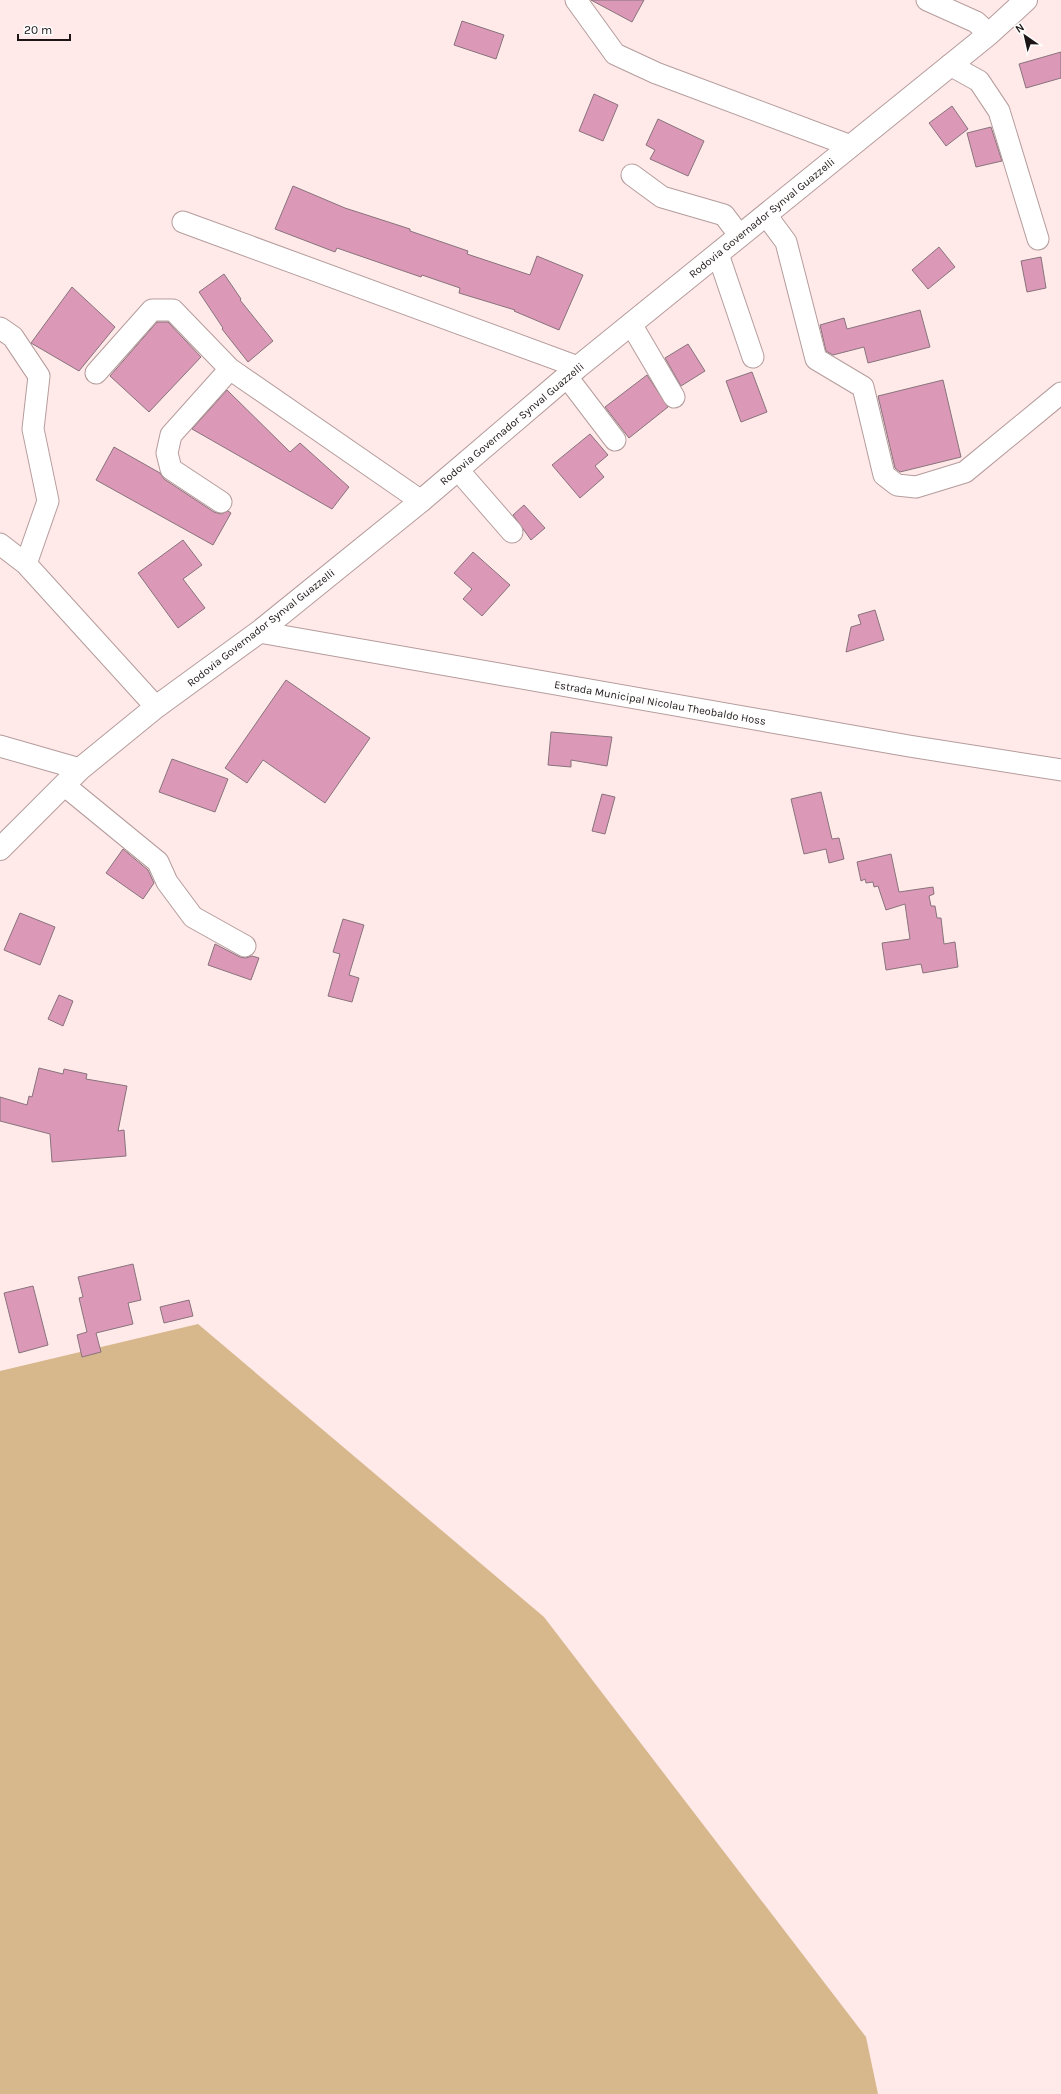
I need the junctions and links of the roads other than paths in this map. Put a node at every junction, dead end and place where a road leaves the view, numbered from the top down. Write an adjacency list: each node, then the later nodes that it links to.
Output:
1 (576, 0): 6 (street)
2 (927, 0): 4 (street)
3 (1026, 0): 4 (main road, Rodovia Governador Synval Guazzelli)
4 (989, 34): 5 (main road, Rodovia Governador Synval Guazzelli)
5 (950, 65): 6 (main road, Rodovia Governador Synval Guazzelli); 11 (street)
6 (851, 146): 8 (main road, Rodovia Governador Synval Guazzelli)
7 (632, 175): 10 (street)
8 (766, 215): 10 (main road, Rodovia Governador Synval Guazzelli); 19 (street)
9 (183, 222): 17 (street)
10 (740, 236): 12 (main road, Rodovia Governador Synval Guazzelli)
11 (1038, 239)
12 (718, 254): 13 (main road, Rodovia Governador Synval Guazzelli); 15 (street)
13 (631, 324): 17 (main road, Rodovia Governador Synval Guazzelli); 20 (street)
14 (0, 328): 27 (street)
15 (753, 357)
16 (230, 369): 18 (street); 23 (street); 24 (street)
17 (572, 372): 21 (street); 22 (main road, Rodovia Governador Synval Guazzelli)
18 (96, 373)
19 (1061, 393)
20 (674, 397)
21 (615, 440)
22 (458, 470): 23 (main road, Rodovia Governador Synval Guazzelli); 25 (street)
23 (421, 501): 28 (main road, Rodovia Governador Synval Guazzelli)
24 (221, 502)
25 (512, 532)
26 (0, 544): 27 (street)
27 (26, 564): 29 (street)
28 (259, 632): 29 (main road, Rodovia Governador Synval Guazzelli); 32 (street, Estrada Municipal Nicolau Theobaldo Hoss)
29 (156, 707): 31 (main road, Rodovia Governador Synval Guazzelli)
30 (0, 746): 31 (street)
31 (80, 769): 33 (main road, Rodovia Governador Synval Guazzelli)
32 (1061, 770)
33 (64, 785): 34 (main road, Rodovia Governador Synval Guazzelli); 35 (street)
34 (0, 849)
35 (245, 946)

